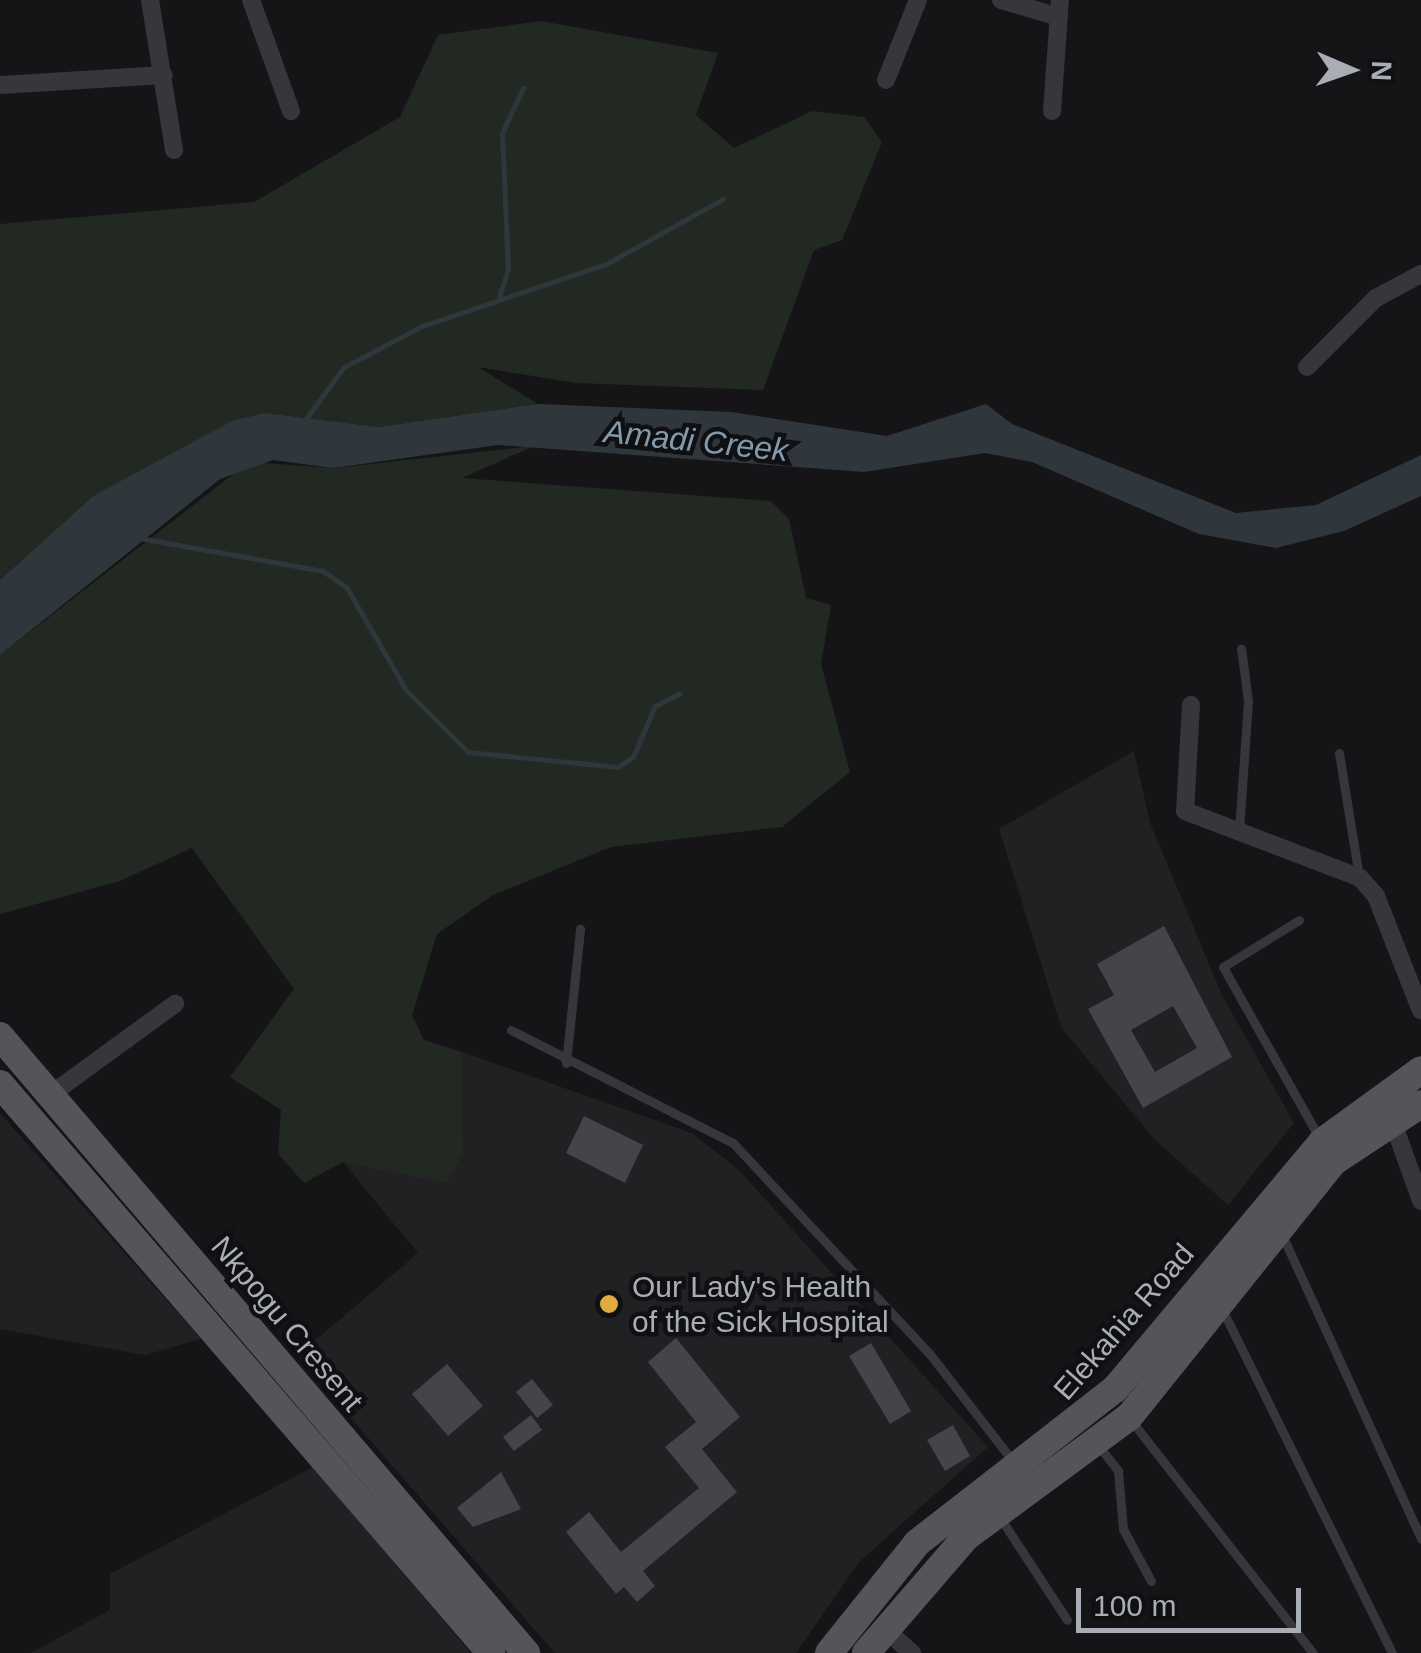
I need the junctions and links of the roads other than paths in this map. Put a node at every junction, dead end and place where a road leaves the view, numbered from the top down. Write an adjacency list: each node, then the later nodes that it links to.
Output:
1 (150, 0): 6 (street)
2 (251, 0): 9 (street)
3 (918, 0): 7 (street)
4 (1002, 0): 5 (street)
5 (1060, 8): 10 (street)
6 (164, 75): 8 (street); 11 (street)
7 (886, 80)
8 (0, 85)
9 (291, 112)
10 (1052, 112)
11 (174, 150)
12 (1421, 274): 13 (street)
13 (1307, 367)
14 (1241, 648): 17 (lane)
15 (1191, 705): 17 (street)
16 (1340, 754): 18 (lane)
17 (1239, 830): 18 (street)
18 (1360, 878): 22 (street)
19 (1299, 920): 31 (lane)
20 (580, 929): 25 (lane)
21 (175, 1004): 28 (street)
22 (1421, 1010)
23 (511, 1030): 25 (lane)
24 (0, 1036): 28 (main road, Nkpogu Cresent)
25 (566, 1064): 37 (lane)
26 (1421, 1070): 31 (main road, Elekahia Road)
27 (0, 1084): 43 (main road, Nkpogu Cresent)
28 (50, 1095): 44 (main road, Nkpogu Cresent)
29 (1421, 1104): 30 (main road, Elekahia Road)
30 (1391, 1117): 32 (street); 33 (main road, Elekahia Road)
31 (1322, 1142): 37 (main road, Elekahia Road)
32 (1421, 1200)
33 (1280, 1230): 34 (main road, Elekahia Road); 39 (lane)
34 (1219, 1304): 35 (main road, Elekahia Road); 49 (lane)
35 (1128, 1417): 36 (main road, Elekahia Road); 48 (lane)
36 (1098, 1445): 38 (main road, Elekahia Road); 40 (lane)
37 (1016, 1466): 45 (main road, Elekahia Road)
38 (997, 1514): 41 (lane); 42 (main road, Elekahia Road)
39 (1421, 1539)
40 (1151, 1580)
41 (1066, 1620)
42 (884, 1628): 46 (main road, Elekahia Road); 47 (street)
43 (491, 1653)
44 (526, 1653)
45 (830, 1653)
46 (866, 1653)
47 (912, 1653)
48 (1313, 1653)
49 (1392, 1653)

